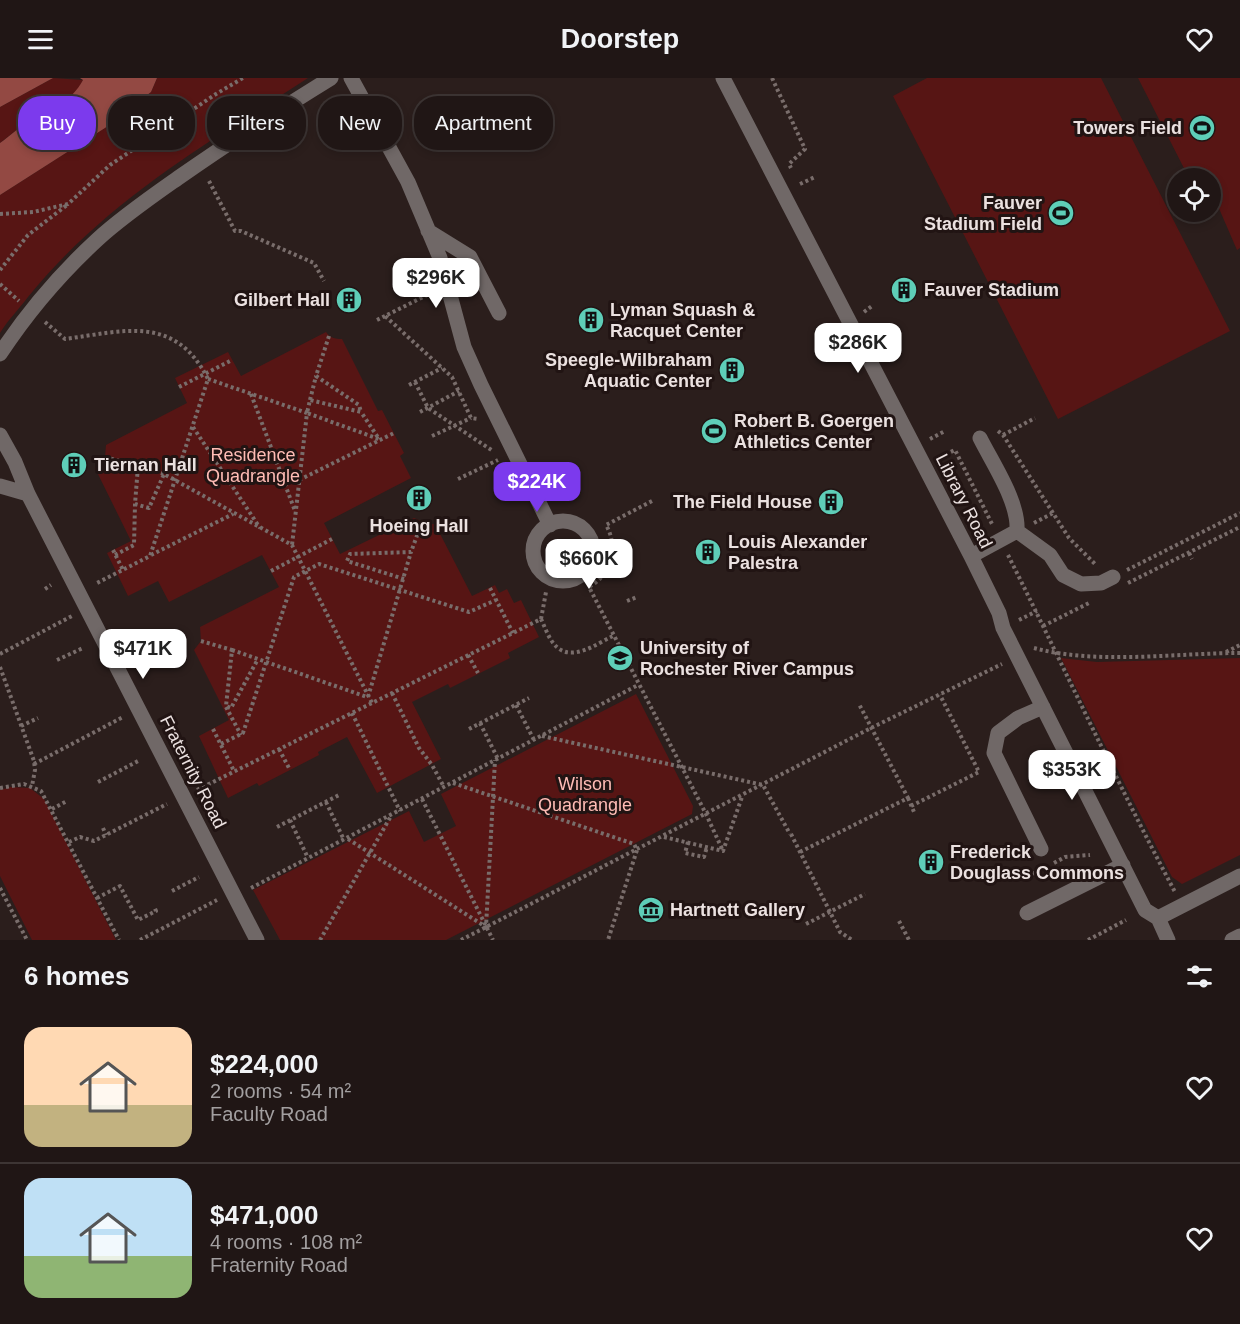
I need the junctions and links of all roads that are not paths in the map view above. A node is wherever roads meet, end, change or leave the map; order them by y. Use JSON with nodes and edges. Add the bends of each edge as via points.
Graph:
{"nodes":[{"id":1,"x":331,"y":78,"type":"edge"},
{"id":2,"x":351,"y":78,"type":"edge"},
{"id":3,"x":723,"y":78,"type":"edge"},
{"id":4,"x":429,"y":231,"type":"junction"},
{"id":5,"x":499,"y":313,"type":"dead end"},
{"id":6,"x":0,"y":354,"type":"edge"},
{"id":7,"x":0,"y":435,"type":"edge"},
{"id":8,"x":982,"y":442,"type":"road end"},
{"id":9,"x":0,"y":486,"type":"edge"},
{"id":10,"x":28,"y":494,"type":"junction"},
{"id":11,"x":550,"y":525,"type":"dead end"},
{"id":12,"x":1017,"y":531,"type":"junction"},
{"id":13,"x":971,"y":556,"type":"junction"},
{"id":14,"x":1120,"y":580,"type":"road end"},
{"id":15,"x":1043,"y":707,"type":"junction"},
{"id":16,"x":1041,"y":849,"type":"dead end"},
{"id":17,"x":1123,"y":865,"type":"junction"},
{"id":18,"x":1240,"y":876,"type":"edge"},
{"id":19,"x":1027,"y":914,"type":"dead end"},
{"id":20,"x":1158,"y":918,"type":"junction"},
{"id":21,"x":1240,"y":936,"type":"edge"},
{"id":22,"x":257,"y":940,"type":"edge"},
{"id":23,"x":1168,"y":940,"type":"edge"},
{"id":24,"x":1232,"y":940,"type":"edge"}],
"edges":[{"from":1,"to":6,"type":"street","via":[[198,164],[98,239],[51,288]]},
{"from":2,"to":4,"type":"street","via":[[408,182]]},
{"from":3,"to":13,"type":"street","name":"Library Road"},
{"from":4,"to":5,"type":"street","via":[[470,257]]},
{"from":4,"to":11,"type":"street","via":[[464,347]]},
{"from":7,"to":10,"type":"street","name":"Fraternity Road"},
{"from":8,"to":12,"type":"street","via":[[1012,503]]},
{"from":9,"to":10,"type":"street"},
{"from":10,"to":22,"type":"street","name":"Fraternity Road"},
{"from":12,"to":13,"type":"street"},
{"from":12,"to":14,"type":"street","via":[[1050,555],[1063,575],[1081,584]]},
{"from":13,"to":15,"type":"street","name":"Library Road","via":[[999,613],[1013,659]]},
{"from":15,"to":16,"type":"street","via":[[998,733],[994,753]]},
{"from":15,"to":17,"type":"street","name":"Library Road"},
{"from":17,"to":19,"type":"street"},
{"from":17,"to":20,"type":"street","name":"Library Road","via":[[1145,910]]},
{"from":18,"to":20,"type":"street"},
{"from":20,"to":23,"type":"street","name":"Library Road"},
{"from":21,"to":24,"type":"street"}]}
